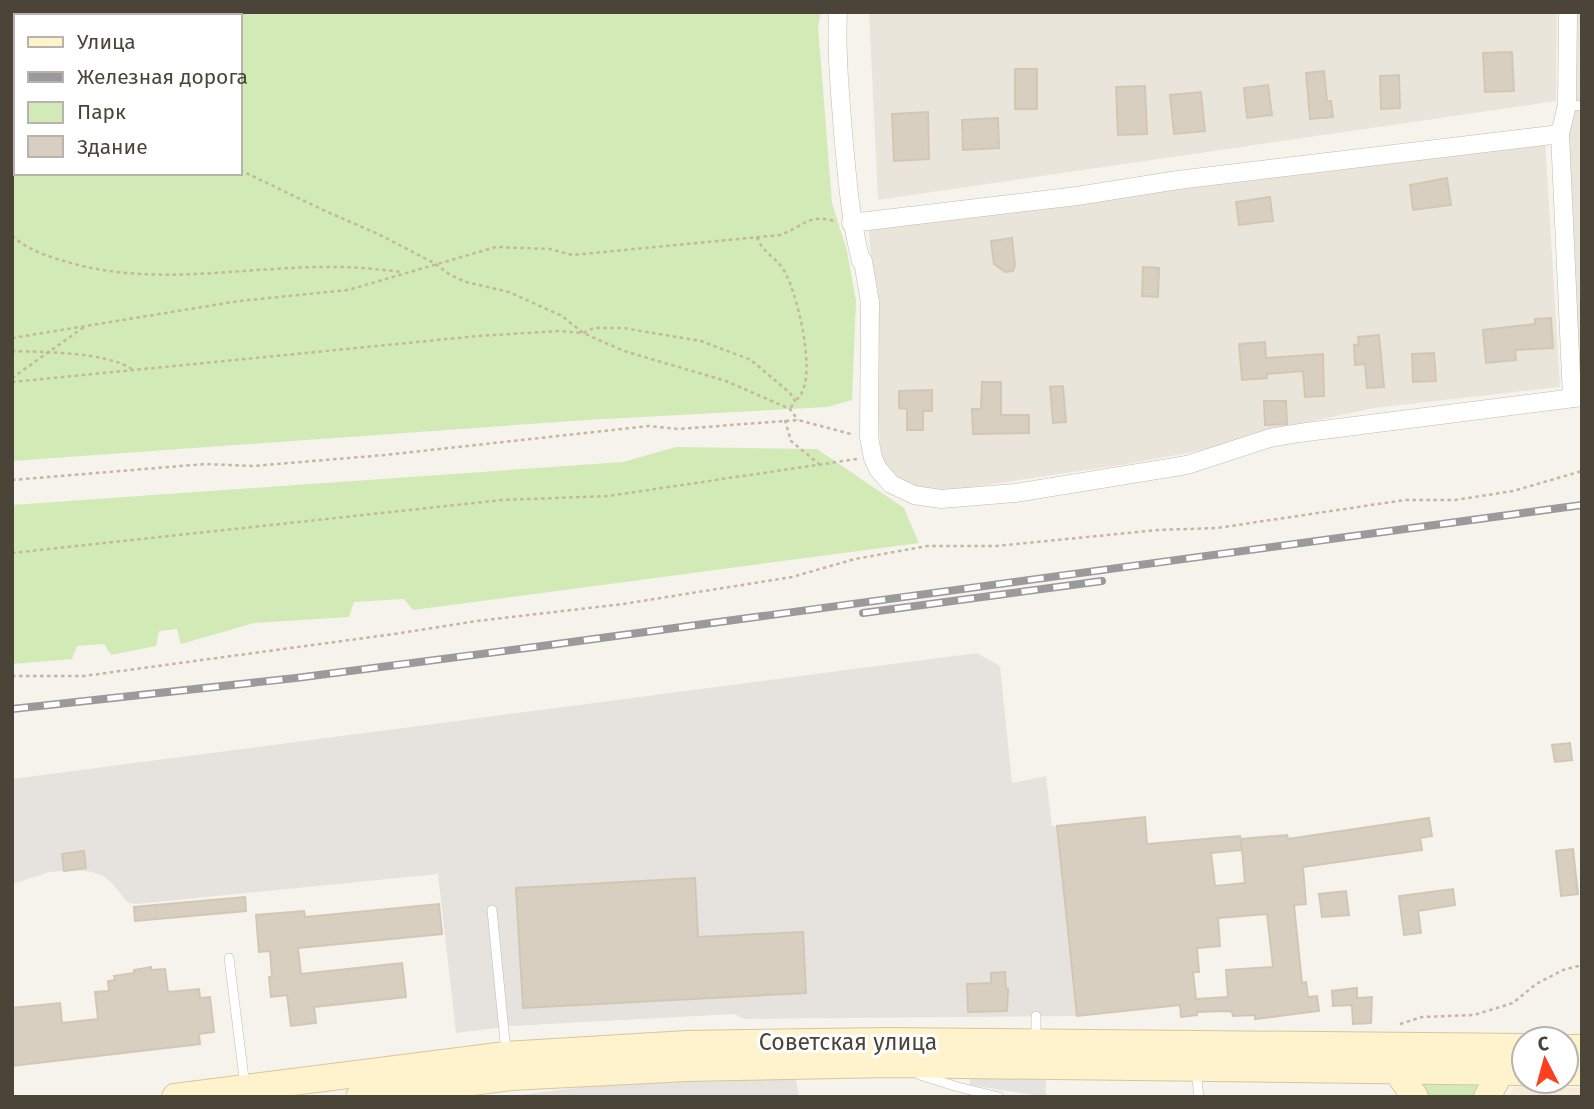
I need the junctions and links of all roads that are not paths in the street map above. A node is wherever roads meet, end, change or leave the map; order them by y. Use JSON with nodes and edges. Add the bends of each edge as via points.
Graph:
{"nodes":[{"id":1,"x":838,"y":12,"type":"edge"},
{"id":2,"x":1568,"y":12,"type":"edge"},
{"id":3,"x":1574,"y":105,"type":"edge"},
{"id":4,"x":1560,"y":134,"type":"junction"},
{"id":5,"x":851,"y":223,"type":"junction"},
{"id":6,"x":1577,"y":398,"type":"edge"},
{"id":7,"x":492,"y":910,"type":"dead end"},
{"id":8,"x":229,"y":958,"type":"dead end"},
{"id":9,"x":1035,"y":1016,"type":"dead end"},
{"id":10,"x":1035,"y":1042,"type":"junction"},
{"id":11,"x":1510,"y":1047,"type":"edge"},
{"id":12,"x":506,"y":1055,"type":"junction"},
{"id":13,"x":958,"y":1065,"type":"junction"},
{"id":14,"x":1196,"y":1068,"type":"junction"},
{"id":15,"x":1396,"y":1070,"type":"junction"},
{"id":16,"x":1510,"y":1072,"type":"edge"},
{"id":17,"x":1510,"y":1074,"type":"edge"},
{"id":18,"x":245,"y":1088,"type":"junction"},
{"id":19,"x":175,"y":1097,"type":"edge"},
{"id":20,"x":359,"y":1097,"type":"edge"},
{"id":21,"x":999,"y":1097,"type":"edge"},
{"id":22,"x":1199,"y":1097,"type":"edge"},
{"id":23,"x":1415,"y":1097,"type":"edge"},
{"id":24,"x":1487,"y":1097,"type":"edge"}],
"edges":[{"from":1,"to":5,"type":"street","via":[[838,75]]},
{"from":2,"to":3,"type":"street"},
{"from":3,"to":4,"type":"street"},
{"from":4,"to":5,"type":"street"},
{"from":4,"to":6,"type":"street"},
{"from":5,"to":6,"type":"street","via":[[870,302],[869,437],[873,458],[891,484],[914,495],[941,499],[1015,493],[1187,465],[1299,433]]},
{"from":7,"to":12,"type":"lane"},
{"from":8,"to":18,"type":"lane"},
{"from":9,"to":10,"type":"lane"},
{"from":10,"to":11,"type":"main road","name":"Советская улица"},
{"from":10,"to":13,"type":"main road","name":"Советская улица"},
{"from":12,"to":13,"type":"main road","name":"Советская улица","via":[[687,1044]]},
{"from":12,"to":18,"type":"main road","name":"Советская улица"},
{"from":13,"to":14,"type":"main road","name":"Советская улица"},
{"from":13,"to":20,"type":"main road","name":"Советская улица","via":[[686,1068],[524,1077]]},
{"from":13,"to":21,"type":"lane"},
{"from":14,"to":15,"type":"main road","name":"Советская улица"},
{"from":14,"to":22,"type":"lane"},
{"from":15,"to":16,"type":"main road","name":"Советская улица"},
{"from":15,"to":23,"type":"main road"},
{"from":17,"to":24,"type":"main road"},
{"from":18,"to":19,"type":"main road","name":"Советская улица"}]}
